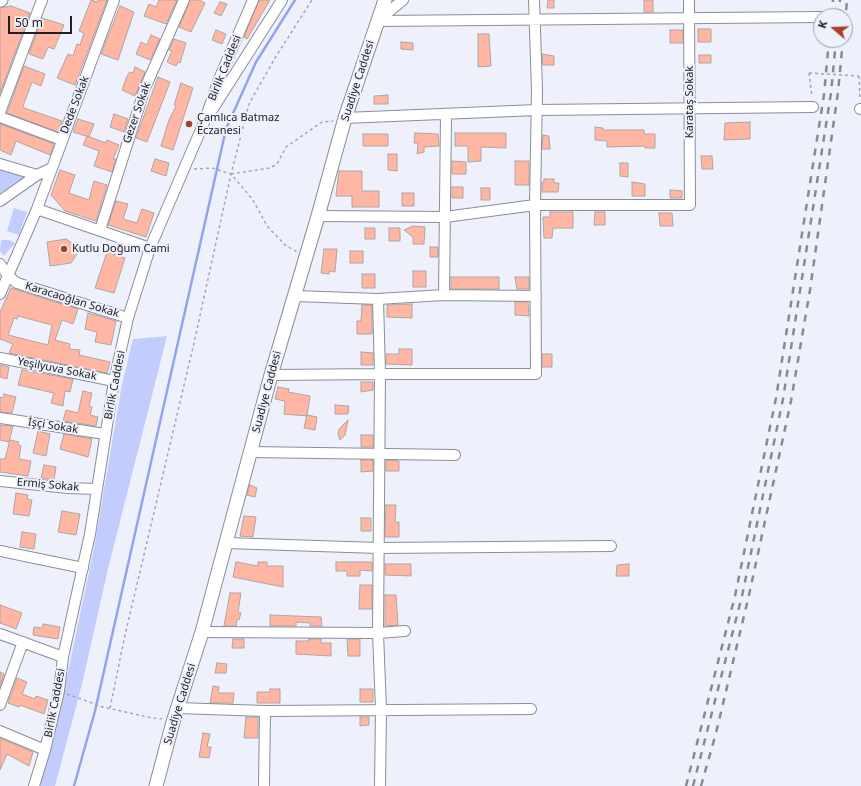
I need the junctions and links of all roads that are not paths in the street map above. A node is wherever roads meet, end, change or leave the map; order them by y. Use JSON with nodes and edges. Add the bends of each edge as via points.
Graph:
{"nodes":[{"id":1,"x":42,"y":0,"type":"edge"},
{"id":2,"x":114,"y":0,"type":"edge"},
{"id":3,"x":184,"y":0,"type":"edge"},
{"id":4,"x":253,"y":0,"type":"edge"},
{"id":5,"x":282,"y":0,"type":"edge"},
{"id":6,"x":385,"y":0,"type":"edge"},
{"id":7,"x":403,"y":0,"type":"edge"},
{"id":8,"x":534,"y":0,"type":"edge"},
{"id":9,"x":689,"y":0,"type":"edge"},
{"id":10,"x":813,"y":17,"type":"edge"},
{"id":11,"x":690,"y":19,"type":"junction"},
{"id":12,"x":535,"y":21,"type":"junction"},
{"id":13,"x":377,"y":22,"type":"junction"},
{"id":14,"x":813,"y":107,"type":"road end"},
{"id":15,"x":691,"y":108,"type":"junction"},
{"id":16,"x":536,"y":110,"type":"junction"},
{"id":17,"x":0,"y":112,"type":"edge"},
{"id":18,"x":446,"y":115,"type":"junction"},
{"id":19,"x":0,"y":117,"type":"edge"},
{"id":20,"x":345,"y":118,"type":"junction"},
{"id":21,"x":205,"y":120,"type":"junction"},
{"id":22,"x":62,"y":140,"type":"junction"},
{"id":23,"x":0,"y":164,"type":"edge"},
{"id":24,"x":52,"y":168,"type":"junction"},
{"id":25,"x":37,"y":175,"type":"junction"},
{"id":26,"x":0,"y":201,"type":"edge"},
{"id":27,"x":534,"y":205,"type":"junction"},
{"id":28,"x":37,"y":209,"type":"junction"},
{"id":29,"x":318,"y":216,"type":"junction"},
{"id":30,"x":445,"y":217,"type":"junction"},
{"id":31,"x":100,"y":230,"type":"junction"},
{"id":32,"x":150,"y":248,"type":"junction"},
{"id":33,"x":0,"y":264,"type":"edge"},
{"id":34,"x":8,"y":276,"type":"junction"},
{"id":35,"x":0,"y":294,"type":"edge"},
{"id":36,"x":295,"y":296,"type":"junction"},
{"id":37,"x":444,"y":296,"type":"junction"},
{"id":38,"x":536,"y":296,"type":"junction"},
{"id":39,"x":378,"y":299,"type":"junction"},
{"id":40,"x":128,"y":318,"type":"junction"},
{"id":41,"x":0,"y":358,"type":"edge"},
{"id":42,"x":380,"y":374,"type":"junction"},
{"id":43,"x":271,"y":375,"type":"junction"},
{"id":44,"x":114,"y":381,"type":"junction"},
{"id":45,"x":0,"y":418,"type":"edge"},
{"id":46,"x":105,"y":434,"type":"junction"},
{"id":47,"x":250,"y":452,"type":"junction"},
{"id":48,"x":379,"y":453,"type":"junction"},
{"id":49,"x":455,"y":455,"type":"dead end"},
{"id":50,"x":0,"y":481,"type":"edge"},
{"id":51,"x":97,"y":489,"type":"junction"},
{"id":52,"x":226,"y":543,"type":"junction"},
{"id":53,"x":611,"y":546,"type":"dead end"},
{"id":54,"x":378,"y":548,"type":"junction"},
{"id":55,"x":0,"y":551,"type":"edge"},
{"id":56,"x":83,"y":568,"type":"junction"},
{"id":57,"x":405,"y":631,"type":"dead end"},
{"id":58,"x":202,"y":632,"type":"junction"},
{"id":59,"x":378,"y":633,"type":"junction"},
{"id":60,"x":0,"y":634,"type":"edge"},
{"id":61,"x":23,"y":642,"type":"junction"},
{"id":62,"x":63,"y":657,"type":"junction"},
{"id":63,"x":0,"y":705,"type":"edge"},
{"id":64,"x":178,"y":708,"type":"junction"},
{"id":65,"x":381,"y":709,"type":"junction"},
{"id":66,"x":531,"y":709,"type":"dead end"},
{"id":67,"x":265,"y":711,"type":"junction"},
{"id":68,"x":0,"y":731,"type":"edge"},
{"id":69,"x":45,"y":750,"type":"junction"},
{"id":70,"x":34,"y":786,"type":"edge"},
{"id":71,"x":156,"y":786,"type":"edge"},
{"id":72,"x":264,"y":786,"type":"edge"},
{"id":73,"x":380,"y":786,"type":"edge"}],
"edges":[{"from":1,"to":17,"type":"street"},
{"from":2,"to":22,"type":"street","name":"Dede Sokak"},
{"from":3,"to":31,"type":"street","name":"Gezer Sokak","via":[[145,88]]},
{"from":4,"to":21,"type":"street","name":"Birlik Caddesi","via":[[219,79]]},
{"from":5,"to":21,"type":"street"},
{"from":6,"to":13,"type":"main road","name":"Suadiye Caddesi"},
{"from":7,"to":13,"type":"street"},
{"from":8,"to":12,"type":"street"},
{"from":9,"to":11,"type":"street","name":"Karataş Sokak"},
{"from":10,"to":11,"type":"street"},
{"from":11,"to":12,"type":"street"},
{"from":11,"to":15,"type":"street","name":"Karataş Sokak"},
{"from":12,"to":13,"type":"street"},
{"from":12,"to":16,"type":"street"},
{"from":13,"to":20,"type":"main road","name":"Suadiye Caddesi"},
{"from":14,"to":15,"type":"street"},
{"from":15,"to":16,"type":"street"},
{"from":15,"to":27,"type":"street","name":"Karataş Sokak","via":[[690,205]]},
{"from":16,"to":18,"type":"street"},
{"from":16,"to":27,"type":"street"},
{"from":18,"to":20,"type":"street"},
{"from":18,"to":30,"type":"street"},
{"from":19,"to":22,"type":"street"},
{"from":20,"to":29,"type":"main road","name":"Suadiye Caddesi"},
{"from":21,"to":32,"type":"street","name":"Birlik Caddesi"},
{"from":22,"to":24,"type":"street","name":"Dede Sokak"},
{"from":23,"to":25,"type":"street"},
{"from":24,"to":25,"type":"street"},
{"from":24,"to":28,"type":"street","name":"Dede Sokak"},
{"from":25,"to":26,"type":"street"},
{"from":27,"to":30,"type":"street"},
{"from":27,"to":38,"type":"street"},
{"from":28,"to":31,"type":"street"},
{"from":28,"to":34,"type":"street","name":"Dede Sokak"},
{"from":29,"to":30,"type":"street"},
{"from":29,"to":36,"type":"main road","name":"Suadiye Caddesi"},
{"from":30,"to":37,"type":"street"},
{"from":31,"to":32,"type":"street"},
{"from":32,"to":40,"type":"street","name":"Birlik Caddesi"},
{"from":33,"to":34,"type":"street","name":"Karacaoğlan Sokak"},
{"from":34,"to":35,"type":"street","name":"Dede Sokak"},
{"from":34,"to":40,"type":"street","name":"Karacaoğlan Sokak","via":[[17,283]]},
{"from":36,"to":39,"type":"street"},
{"from":36,"to":43,"type":"main road","name":"Suadiye Caddesi"},
{"from":37,"to":38,"type":"street"},
{"from":37,"to":39,"type":"street"},
{"from":38,"to":42,"type":"street","via":[[536,374]]},
{"from":39,"to":42,"type":"street"},
{"from":40,"to":44,"type":"street","name":"Birlik Caddesi"},
{"from":41,"to":44,"type":"street","name":"Yeşilyuva Sokak"},
{"from":42,"to":43,"type":"street"},
{"from":42,"to":48,"type":"street"},
{"from":43,"to":47,"type":"main road","name":"Suadiye Caddesi"},
{"from":44,"to":46,"type":"street","name":"Birlik Caddesi"},
{"from":45,"to":46,"type":"street","name":"İşçi Sokak"},
{"from":46,"to":51,"type":"street","name":"Birlik Caddesi"},
{"from":47,"to":48,"type":"street"},
{"from":47,"to":52,"type":"main road","name":"Suadiye Caddesi"},
{"from":48,"to":49,"type":"street"},
{"from":48,"to":54,"type":"street"},
{"from":50,"to":51,"type":"street","name":"Ermiş Sokak"},
{"from":51,"to":56,"type":"street","name":"Birlik Caddesi"},
{"from":52,"to":54,"type":"street"},
{"from":52,"to":58,"type":"main road","name":"Suadiye Caddesi"},
{"from":53,"to":54,"type":"street"},
{"from":54,"to":59,"type":"street"},
{"from":55,"to":56,"type":"street"},
{"from":56,"to":62,"type":"street","name":"Birlik Caddesi"},
{"from":57,"to":59,"type":"street"},
{"from":58,"to":59,"type":"street"},
{"from":58,"to":64,"type":"main road","name":"Suadiye Caddesi"},
{"from":59,"to":65,"type":"street"},
{"from":60,"to":61,"type":"street"},
{"from":61,"to":62,"type":"street"},
{"from":61,"to":63,"type":"street"},
{"from":62,"to":69,"type":"street","name":"Birlik Caddesi","via":[[59,691]]},
{"from":64,"to":67,"type":"street"},
{"from":64,"to":71,"type":"main road","name":"Suadiye Caddesi"},
{"from":65,"to":66,"type":"street"},
{"from":65,"to":67,"type":"street"},
{"from":65,"to":73,"type":"street"},
{"from":67,"to":72,"type":"street"},
{"from":68,"to":69,"type":"street"},
{"from":69,"to":70,"type":"street","name":"Birlik Caddesi"}]}
